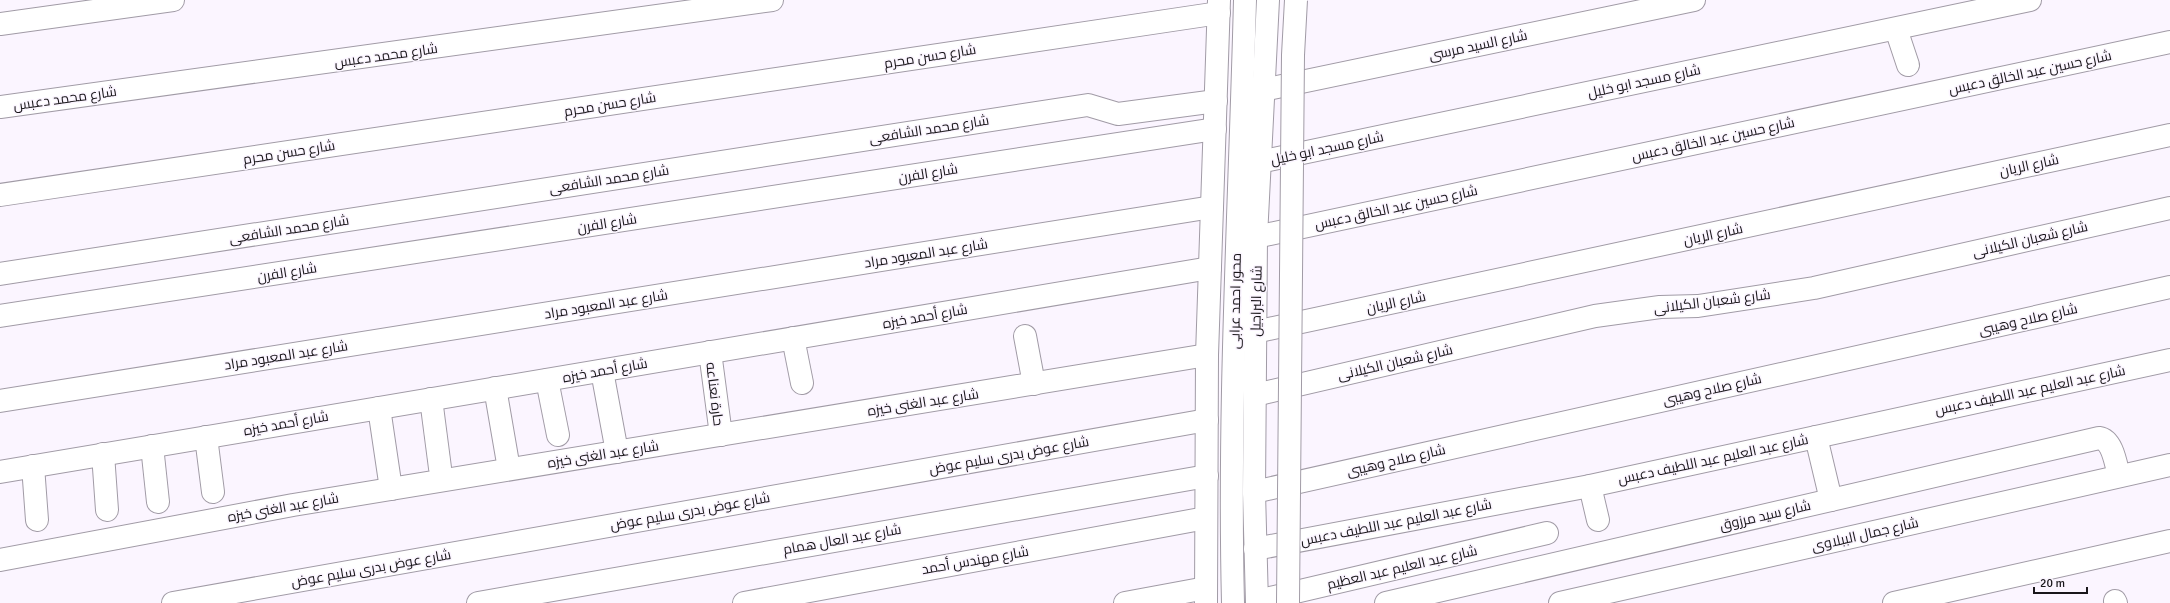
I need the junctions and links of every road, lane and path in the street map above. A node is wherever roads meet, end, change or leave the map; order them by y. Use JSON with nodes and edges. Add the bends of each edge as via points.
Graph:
{"nodes":[{"id":1,"x":173,"y":0,"type":"edge"},
{"id":2,"x":772,"y":0,"type":"edge"},
{"id":3,"x":1245,"y":0,"type":"edge"},
{"id":4,"x":1296,"y":0,"type":"edge"},
{"id":5,"x":1303,"y":0,"type":"edge"},
{"id":6,"x":1694,"y":0,"type":"edge"},
{"id":7,"x":2030,"y":0,"type":"edge"},
{"id":8,"x":1268,"y":4,"type":"edge"},
{"id":9,"x":1219,"y":6,"type":"edge"},
{"id":10,"x":0,"y":24,"type":"edge"},
{"id":11,"x":1896,"y":29,"type":"junction"},
{"id":12,"x":2170,"y":42,"type":"edge"},
{"id":13,"x":1908,"y":65,"type":"dead end"},
{"id":14,"x":1263,"y":90,"type":"junction"},
{"id":15,"x":1216,"y":101,"type":"junction"},
{"id":16,"x":0,"y":107,"type":"edge"},
{"id":17,"x":1215,"y":129,"type":"junction"},
{"id":18,"x":2170,"y":135,"type":"edge"},
{"id":19,"x":1259,"y":162,"type":"junction"},
{"id":20,"x":0,"y":195,"type":"edge"},
{"id":21,"x":1212,"y":207,"type":"junction"},
{"id":22,"x":2170,"y":208,"type":"edge"},
{"id":23,"x":1256,"y":237,"type":"junction"},
{"id":24,"x":1210,"y":268,"type":"junction"},
{"id":25,"x":0,"y":274,"type":"edge"},
{"id":26,"x":2170,"y":287,"type":"edge"},
{"id":27,"x":0,"y":316,"type":"edge"},
{"id":28,"x":1255,"y":332,"type":"junction"},
{"id":29,"x":1025,"y":336,"type":"dead end"},
{"id":30,"x":793,"y":338,"type":"junction"},
{"id":31,"x":710,"y":352,"type":"junction"},
{"id":32,"x":1207,"y":355,"type":"junction"},
{"id":33,"x":2170,"y":360,"type":"edge"},
{"id":34,"x":602,"y":371,"type":"junction"},
{"id":35,"x":547,"y":380,"type":"junction"},
{"id":36,"x":802,"y":383,"type":"dead end"},
{"id":37,"x":1034,"y":384,"type":"junction"},
{"id":38,"x":495,"y":388,"type":"junction"},
{"id":39,"x":1255,"y":395,"type":"junction"},
{"id":40,"x":431,"y":399,"type":"junction"},
{"id":41,"x":0,"y":401,"type":"edge"},
{"id":42,"x":380,"y":408,"type":"junction"},
{"id":43,"x":1207,"y":420,"type":"junction"},
{"id":44,"x":558,"y":435,"type":"dead end"},
{"id":45,"x":721,"y":435,"type":"junction"},
{"id":46,"x":206,"y":437,"type":"junction"},
{"id":47,"x":1816,"y":437,"type":"junction"},
{"id":48,"x":152,"y":446,"type":"junction"},
{"id":49,"x":617,"y":452,"type":"junction"},
{"id":50,"x":103,"y":454,"type":"junction"},
{"id":51,"x":33,"y":466,"type":"junction"},
{"id":52,"x":2170,"y":466,"type":"edge"},
{"id":53,"x":440,"y":468,"type":"dead end"},
{"id":54,"x":509,"y":469,"type":"junction"},
{"id":55,"x":0,"y":472,"type":"edge"},
{"id":56,"x":1206,"y":476,"type":"junction"},
{"id":57,"x":2119,"y":476,"type":"junction"},
{"id":58,"x":1590,"y":486,"type":"junction"},
{"id":59,"x":391,"y":489,"type":"junction"},
{"id":60,"x":214,"y":492,"type":"dead end"},
{"id":61,"x":1254,"y":492,"type":"junction"},
{"id":62,"x":1831,"y":500,"type":"junction"},
{"id":63,"x":158,"y":502,"type":"dead end"},
{"id":64,"x":107,"y":510,"type":"dead end"},
{"id":65,"x":1206,"y":518,"type":"junction"},
{"id":66,"x":37,"y":520,"type":"dead end"},
{"id":67,"x":1598,"y":520,"type":"dead end"},
{"id":68,"x":1547,"y":533,"type":"dead end"},
{"id":69,"x":2170,"y":540,"type":"edge"},
{"id":70,"x":1255,"y":549,"type":"junction"},
{"id":71,"x":0,"y":560,"type":"edge"},
{"id":72,"x":1206,"y":596,"type":"edge"},
{"id":73,"x":1257,"y":602,"type":"edge"},
{"id":74,"x":173,"y":603,"type":"edge"},
{"id":75,"x":478,"y":603,"type":"edge"},
{"id":76,"x":744,"y":603,"type":"edge"},
{"id":77,"x":1125,"y":603,"type":"edge"},
{"id":78,"x":1233,"y":603,"type":"edge"},
{"id":79,"x":1288,"y":603,"type":"edge"},
{"id":80,"x":1386,"y":603,"type":"edge"},
{"id":81,"x":1560,"y":603,"type":"edge"},
{"id":82,"x":1894,"y":603,"type":"edge"}],
"edges":[{"from":1,"to":10,"type":"main road"},
{"from":2,"to":16,"type":"main road","name":"شارع محمد دعبس"},
{"from":3,"to":78,"type":"main road","name":"محور احمد عرابى","via":[[1234,293],[1231,485]]},
{"from":4,"to":79,"type":"main road","bridge":true,"via":[[1293,55]]},
{"from":5,"to":8,"type":"main road"},
{"from":6,"to":14,"type":"main road","name":"شارع السيد مرسى"},
{"from":7,"to":11,"type":"main road","name":"شارع مسجد ابو خليل"},
{"from":8,"to":14,"type":"main road","name":"شارع البراجيل"},
{"from":9,"to":15,"type":"main road"},
{"from":9,"to":20,"type":"main road","name":"شارع حسن محرم"},
{"from":11,"to":13,"type":"main road"},
{"from":11,"to":19,"type":"main road","name":"شارع مسجد ابو خليل"},
{"from":12,"to":23,"type":"main road","name":"شارع حسين عبد الخالق دعبس"},
{"from":14,"to":19,"type":"main road","name":"شارع البراجيل"},
{"from":15,"to":17,"type":"main road"},
{"from":15,"to":25,"type":"main road","name":"شارع محمد الشافعى","via":[[1118,114],[1088,105]]},
{"from":17,"to":21,"type":"main road"},
{"from":17,"to":27,"type":"main road","name":"شارع الفرن"},
{"from":18,"to":28,"type":"main road","name":"شارع الريان"},
{"from":19,"to":23,"type":"main road","name":"شارع البراجيل"},
{"from":21,"to":24,"type":"main road"},
{"from":21,"to":41,"type":"main road","name":"شارع عبد المعبود مراد"},
{"from":22,"to":39,"type":"main road","name":"شارع شعبان الكيلانى","via":[[1814,288],[1698,306],[1660,307],[1595,316]]},
{"from":23,"to":28,"type":"main road","name":"شارع البراجيل"},
{"from":24,"to":30,"type":"main road","name":"شارع أحمد خيزه"},
{"from":24,"to":32,"type":"main road"},
{"from":26,"to":61,"type":"main road","name":"شارع صلاح وهيبى"},
{"from":28,"to":39,"type":"main road","name":"شارع البراجيل"},
{"from":29,"to":37,"type":"main road"},
{"from":30,"to":31,"type":"main road","name":"شارع أحمد خيزه"},
{"from":30,"to":36,"type":"main road"},
{"from":31,"to":34,"type":"main road","name":"شارع أحمد خيزه"},
{"from":31,"to":45,"type":"main road","name":"حارة نعناعه"},
{"from":32,"to":37,"type":"main road","name":"شارع عبد الغنى خيزه"},
{"from":32,"to":43,"type":"main road"},
{"from":33,"to":47,"type":"main road","name":"شارع عبد العليم عبد اللطيف دعبس"},
{"from":34,"to":35,"type":"main road","name":"شارع أحمد خيزه"},
{"from":34,"to":49,"type":"main road"},
{"from":35,"to":38,"type":"main road","name":"شارع أحمد خيزه"},
{"from":35,"to":44,"type":"main road"},
{"from":37,"to":45,"type":"main road","name":"شارع عبد الغنى خيزه"},
{"from":38,"to":40,"type":"main road","name":"شارع أحمد خيزه"},
{"from":38,"to":54,"type":"main road"},
{"from":39,"to":61,"type":"main road","name":"شارع البراجيل"},
{"from":40,"to":42,"type":"main road","name":"شارع أحمد خيزه"},
{"from":40,"to":53,"type":"main road"},
{"from":42,"to":46,"type":"main road","name":"شارع أحمد خيزه"},
{"from":42,"to":59,"type":"main road"},
{"from":43,"to":56,"type":"main road"},
{"from":43,"to":74,"type":"main road","name":"شارع عوض بدرى سليم عوض"},
{"from":45,"to":49,"type":"main road","name":"شارع عبد الغنى خيزه"},
{"from":46,"to":48,"type":"main road","name":"شارع أحمد خيزه"},
{"from":46,"to":60,"type":"main road"},
{"from":47,"to":58,"type":"main road","name":"شارع عبد العليم عبد اللطيف دعبس"},
{"from":47,"to":62,"type":"main road"},
{"from":48,"to":50,"type":"main road","name":"شارع أحمد خيزه"},
{"from":48,"to":63,"type":"main road"},
{"from":49,"to":54,"type":"main road","name":"شارع عبد الغنى خيزه"},
{"from":50,"to":51,"type":"main road","name":"شارع أحمد خيزه"},
{"from":50,"to":64,"type":"main road"},
{"from":51,"to":55,"type":"main road","name":"شارع أحمد خيزه"},
{"from":51,"to":66,"type":"main road"},
{"from":52,"to":57,"type":"main road","name":"شارع جمال الببلاوى"},
{"from":54,"to":59,"type":"main road","name":"شارع عبد الغنى خيزه"},
{"from":56,"to":65,"type":"main road"},
{"from":56,"to":75,"type":"main road","name":"شارع عبد العال همام"},
{"from":57,"to":62,"type":"main road","name":"شارع سيد مرزوق","via":[[2109,443],[2099,438]]},
{"from":57,"to":81,"type":"main road","name":"شارع جمال الببلاوى"},
{"from":58,"to":67,"type":"main road"},
{"from":58,"to":70,"type":"main road","name":"شارع عبد العليم عبد اللطيف دعبس"},
{"from":59,"to":71,"type":"main road","name":"شارع عبد الغنى خيزه"},
{"from":61,"to":70,"type":"main road","name":"شارع البراجيل"},
{"from":62,"to":80,"type":"main road","name":"شارع سيد مرزوق"},
{"from":65,"to":72,"type":"main road"},
{"from":65,"to":76,"type":"main road","name":"شارع مهندس أحمد"},
{"from":68,"to":73,"type":"main road","name":"شارع عبد العليم عبد العظيم"},
{"from":69,"to":82,"type":"main road"},
{"from":70,"to":73,"type":"main road","name":"شارع البراجيل"},
{"from":72,"to":77,"type":"main road"}]}
